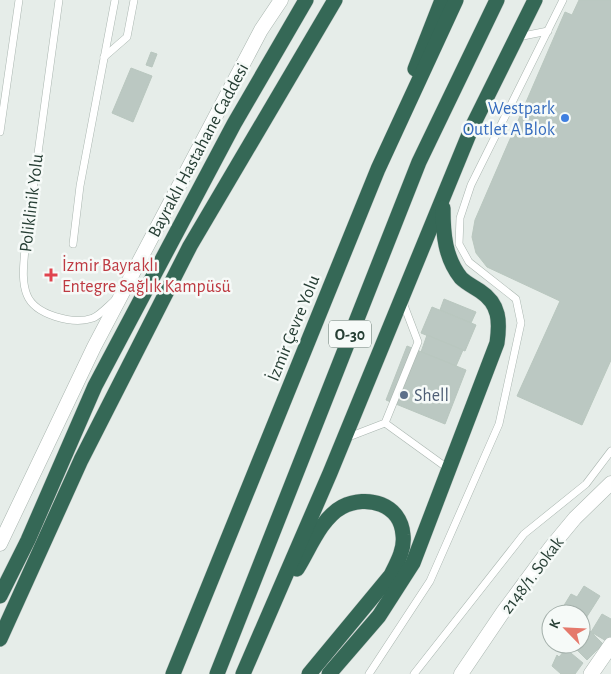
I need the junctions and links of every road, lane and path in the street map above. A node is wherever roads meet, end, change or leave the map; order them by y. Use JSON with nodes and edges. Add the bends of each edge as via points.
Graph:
{"nodes":[{"id":1,"x":19,"y":0,"type":"edge"},
{"id":2,"x":59,"y":0,"type":"edge"},
{"id":3,"x":115,"y":0,"type":"edge"},
{"id":4,"x":134,"y":0,"type":"edge"},
{"id":5,"x":281,"y":0,"type":"edge"},
{"id":6,"x":306,"y":0,"type":"edge"},
{"id":7,"x":335,"y":0,"type":"edge"},
{"id":8,"x":442,"y":0,"type":"edge"},
{"id":9,"x":456,"y":0,"type":"edge"},
{"id":10,"x":497,"y":0,"type":"edge"},
{"id":11,"x":535,"y":0,"type":"edge"},
{"id":12,"x":563,"y":0,"type":"edge"},
{"id":13,"x":548,"y":31,"type":"junction"},
{"id":14,"x":515,"y":37,"type":"junction"},
{"id":15,"x":104,"y":57,"type":"junction"},
{"id":16,"x":0,"y":132,"type":"edge"},
{"id":17,"x":378,"y":169,"type":"junction"},
{"id":18,"x":444,"y":200,"type":"junction"},
{"id":19,"x":73,"y":244,"type":"dead end"},
{"id":20,"x":122,"y":294,"type":"junction"},
{"id":21,"x":401,"y":297,"type":"junction"},
{"id":22,"x":385,"y":423,"type":"junction"},
{"id":23,"x":343,"y":439,"type":"junction"},
{"id":24,"x":611,"y":451,"type":"edge"},
{"id":25,"x":450,"y":470,"type":"junction"},
{"id":26,"x":611,"y":483,"type":"edge"},
{"id":27,"x":0,"y":544,"type":"edge"},
{"id":28,"x":0,"y":596,"type":"edge"},
{"id":29,"x":271,"y":613,"type":"junction"},
{"id":30,"x":0,"y":639,"type":"edge"},
{"id":31,"x":611,"y":645,"type":"edge"},
{"id":32,"x":173,"y":674,"type":"edge"},
{"id":33,"x":217,"y":674,"type":"edge"},
{"id":34,"x":243,"y":674,"type":"edge"},
{"id":35,"x":309,"y":674,"type":"edge"},
{"id":36,"x":329,"y":674,"type":"edge"},
{"id":37,"x":369,"y":674,"type":"edge"},
{"id":38,"x":414,"y":674,"type":"edge"},
{"id":39,"x":461,"y":674,"type":"edge"},
{"id":40,"x":591,"y":674,"type":"edge"}],
"edges":[{"from":1,"to":16,"type":"lane"},
{"from":2,"to":20,"type":"lane","name":"Poliklinik Yolu","via":[[25,248],[24,284],[34,306],[47,314],[76,320],[93,318]]},
{"from":3,"to":15,"type":"lane"},
{"from":4,"to":15,"type":"lane","via":[[127,37]]},
{"from":5,"to":20,"type":"street","name":"Bayraklı Hastahane Caddesi","via":[[261,30]]},
{"from":6,"to":28,"type":"highway","via":[[234,124],[95,386]]},
{"from":7,"to":30,"type":"highway","via":[[190,246],[81,460]]},
{"from":8,"to":17,"type":"highway"},
{"from":9,"to":17,"type":"highway","name":"İzmir Çevre Yolu","number":"O-30"},
{"from":10,"to":33,"type":"highway","number":"O-30","via":[[419,162]]},
{"from":11,"to":14,"type":"highway"},
{"from":12,"to":13,"type":"lane"},
{"from":13,"to":14,"type":"lane"},
{"from":13,"to":37,"type":"lane","via":[[471,185],[458,228],[460,244],[468,262],[516,299],[521,323],[499,424],[430,581]]},
{"from":14,"to":18,"type":"highway","via":[[472,127]]},
{"from":15,"to":19,"type":"lane","via":[[80,186]]},
{"from":17,"to":32,"type":"highway","name":"İzmir Çevre Yolu","number":"O-30"},
{"from":18,"to":21,"type":"highway"},
{"from":18,"to":25,"type":"highway","via":[[446,249],[462,279],[487,296],[496,308],[499,325],[497,342]]},
{"from":20,"to":27,"type":"street","name":"Bayraklı Hastahane Caddesi"},
{"from":21,"to":22,"type":"lane","via":[[418,342]]},
{"from":21,"to":23,"type":"highway"},
{"from":22,"to":23,"type":"lane"},
{"from":22,"to":25,"type":"lane"},
{"from":23,"to":29,"type":"highway"},
{"from":24,"to":38,"type":"lane","via":[[586,484],[524,534]]},
{"from":25,"to":36,"type":"highway","via":[[413,563],[379,616]]},
{"from":26,"to":39,"type":"street","name":"2148/1. Sokak","via":[[551,547]]},
{"from":29,"to":34,"type":"highway"},
{"from":29,"to":35,"type":"highway","via":[[328,519],[341,508],[355,502],[368,502],[381,504],[393,511],[404,536],[400,556],[391,575]]},
{"from":31,"to":40,"type":"street"}]}
